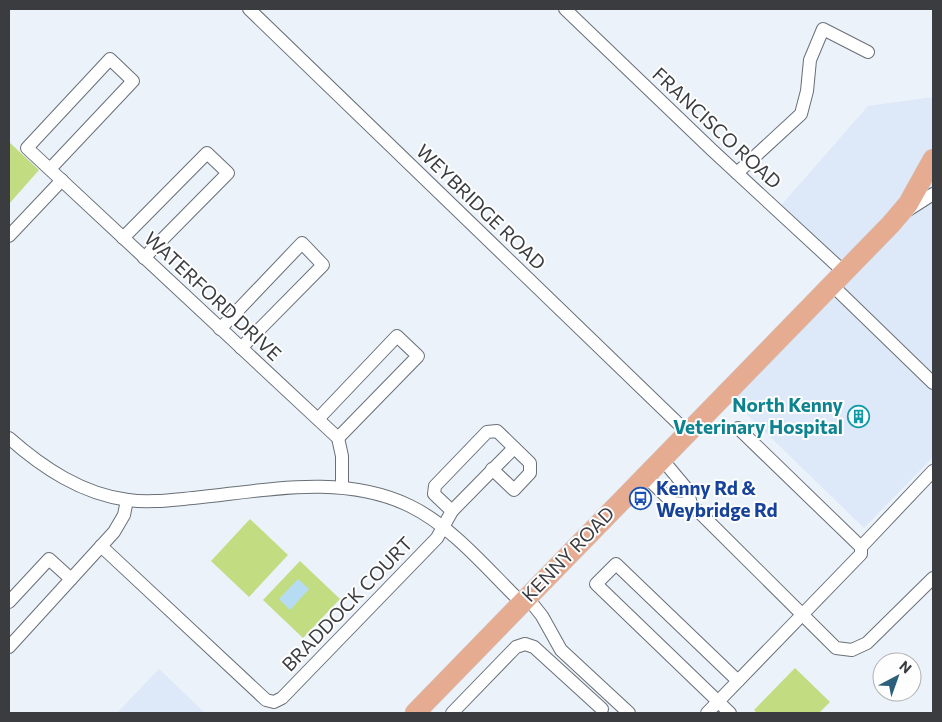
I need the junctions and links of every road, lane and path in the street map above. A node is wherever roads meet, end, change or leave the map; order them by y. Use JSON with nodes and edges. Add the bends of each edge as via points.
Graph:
{"nodes":[{"id":1,"x":249,"y":9,"type":"edge"},
{"id":2,"x":565,"y":9,"type":"edge"},
{"id":3,"x":868,"y":52,"type":"dead end"},
{"id":4,"x":932,"y":165,"type":"edge"},
{"id":5,"x":50,"y":169,"type":"junction"},
{"id":6,"x":737,"y":173,"type":"junction"},
{"id":7,"x":62,"y":180,"type":"junction"},
{"id":8,"x":933,"y":194,"type":"edge"},
{"id":9,"x":891,"y":224,"type":"junction"},
{"id":10,"x":9,"y":236,"type":"edge"},
{"id":11,"x":123,"y":238,"type":"junction"},
{"id":12,"x":144,"y":258,"type":"junction"},
{"id":13,"x":838,"y":278,"type":"junction"},
{"id":14,"x":220,"y":328,"type":"junction"},
{"id":15,"x":241,"y":348,"type":"junction"},
{"id":16,"x":933,"y":383,"type":"edge"},
{"id":17,"x":318,"y":419,"type":"junction"},
{"id":18,"x":738,"y":428,"type":"dead end"},
{"id":19,"x":687,"y":432,"type":"junction"},
{"id":20,"x":338,"y":438,"type":"junction"},
{"id":21,"x":9,"y":439,"type":"edge"},
{"id":22,"x":514,"y":448,"type":"junction"},
{"id":23,"x":661,"y":458,"type":"junction"},
{"id":24,"x":492,"y":469,"type":"junction"},
{"id":25,"x":933,"y":471,"type":"edge"},
{"id":26,"x":644,"y":476,"type":"junction"},
{"id":27,"x":342,"y":487,"type":"junction"},
{"id":28,"x":127,"y":500,"type":"junction"},
{"id":29,"x":691,"y":504,"type":"junction"},
{"id":30,"x":452,"y":511,"type":"junction"},
{"id":31,"x":442,"y":527,"type":"junction"},
{"id":32,"x":101,"y":546,"type":"junction"},
{"id":33,"x":861,"y":547,"type":"junction"},
{"id":34,"x":933,"y":578,"type":"edge"},
{"id":35,"x":71,"y":579,"type":"junction"},
{"id":36,"x":524,"y":600,"type":"junction"},
{"id":37,"x":9,"y":602,"type":"edge"},
{"id":38,"x":802,"y":615,"type":"junction"},
{"id":39,"x":9,"y":647,"type":"edge"},
{"id":40,"x":738,"y":681,"type":"junction"},
{"id":41,"x":718,"y":702,"type":"junction"},
{"id":42,"x":602,"y":709,"type":"dead end"},
{"id":43,"x":415,"y":713,"type":"edge"},
{"id":44,"x":452,"y":713,"type":"edge"},
{"id":45,"x":629,"y":713,"type":"edge"},
{"id":46,"x":707,"y":713,"type":"edge"},
{"id":47,"x":730,"y":713,"type":"edge"}],
"edges":[{"from":1,"to":19,"type":"street","name":"WEYBRIDGE ROAD"},
{"from":2,"to":6,"type":"street","name":"FRANCISCO ROAD"},
{"from":3,"to":6,"type":"street","via":[[823,29],[810,60],[801,114]]},
{"from":4,"to":9,"type":"main road","name":"KENNY ROAD","via":[[908,204]]},
{"from":5,"to":5,"type":"street","name":"WATERFORD DRIVE","via":[[133,81],[110,59],[27,148]]},
{"from":5,"to":7,"type":"street","name":"WATERFORD DRIVE"},
{"from":6,"to":13,"type":"street","name":"FRANCISCO ROAD"},
{"from":7,"to":10,"type":"street"},
{"from":7,"to":11,"type":"street","name":"WATERFORD DRIVE"},
{"from":8,"to":9,"type":"street","name":"KENNY ROAD"},
{"from":9,"to":13,"type":"main road","name":"KENNY ROAD"},
{"from":11,"to":12,"type":"street","name":"WATERFORD DRIVE"},
{"from":11,"to":12,"type":"street","via":[[207,153],[228,174]]},
{"from":12,"to":14,"type":"street","name":"WATERFORD DRIVE"},
{"from":13,"to":16,"type":"street","name":"FRANCISCO ROAD"},
{"from":13,"to":19,"type":"main road","name":"KENNY ROAD"},
{"from":14,"to":15,"type":"street","name":"WATERFORD DRIVE"},
{"from":14,"to":15,"type":"street","via":[[302,243],[323,265]]},
{"from":15,"to":17,"type":"street","name":"WATERFORD DRIVE"},
{"from":17,"to":20,"type":"street","name":"WATERFORD DRIVE"},
{"from":17,"to":20,"type":"street","via":[[397,336],[418,356]]},
{"from":18,"to":33,"type":"street"},
{"from":19,"to":23,"type":"main road","name":"KENNY ROAD"},
{"from":20,"to":27,"type":"street","via":[[342,456]]},
{"from":21,"to":28,"type":"street","via":[[53,473],[93,491]]},
{"from":22,"to":24,"type":"street","name":"BRADDOCK COURT"},
{"from":22,"to":24,"type":"street","via":[[530,463],[530,473],[514,490]]},
{"from":22,"to":30,"type":"street","via":[[497,432],[487,432],[435,486],[434,494]]},
{"from":23,"to":26,"type":"main road","name":"KENNY ROAD"},
{"from":23,"to":29,"type":"street","via":[[687,488]]},
{"from":24,"to":30,"type":"street","name":"BRADDOCK COURT"},
{"from":25,"to":33,"type":"street"},
{"from":26,"to":29,"type":"street","via":[[673,503]]},
{"from":26,"to":36,"type":"main road","name":"KENNY ROAD"},
{"from":27,"to":28,"type":"street","via":[[308,487],[160,501]]},
{"from":27,"to":31,"type":"street","via":[[409,506]]},
{"from":28,"to":32,"type":"street","via":[[120,524]]},
{"from":29,"to":38,"type":"street"},
{"from":30,"to":31,"type":"street","name":"BRADDOCK COURT"},
{"from":31,"to":32,"type":"street","name":"BRADDOCK COURT","via":[[437,538],[282,698],[274,702],[266,700]]},
{"from":31,"to":36,"type":"street"},
{"from":32,"to":35,"type":"street"},
{"from":33,"to":38,"type":"street","via":[[861,554]]},
{"from":34,"to":38,"type":"street","via":[[883,630],[852,650],[836,648]]},
{"from":35,"to":37,"type":"street","via":[[49,558]]},
{"from":35,"to":39,"type":"street"},
{"from":36,"to":43,"type":"main road","name":"KENNY ROAD"},
{"from":36,"to":45,"type":"street","via":[[542,616],[562,650]]},
{"from":38,"to":40,"type":"street"},
{"from":40,"to":41,"type":"street"},
{"from":40,"to":41,"type":"street","via":[[616,564],[596,584]]},
{"from":41,"to":46,"type":"street"},
{"from":41,"to":47,"type":"street"},
{"from":42,"to":44,"type":"street","via":[[534,646],[525,644],[516,646]]}]}
